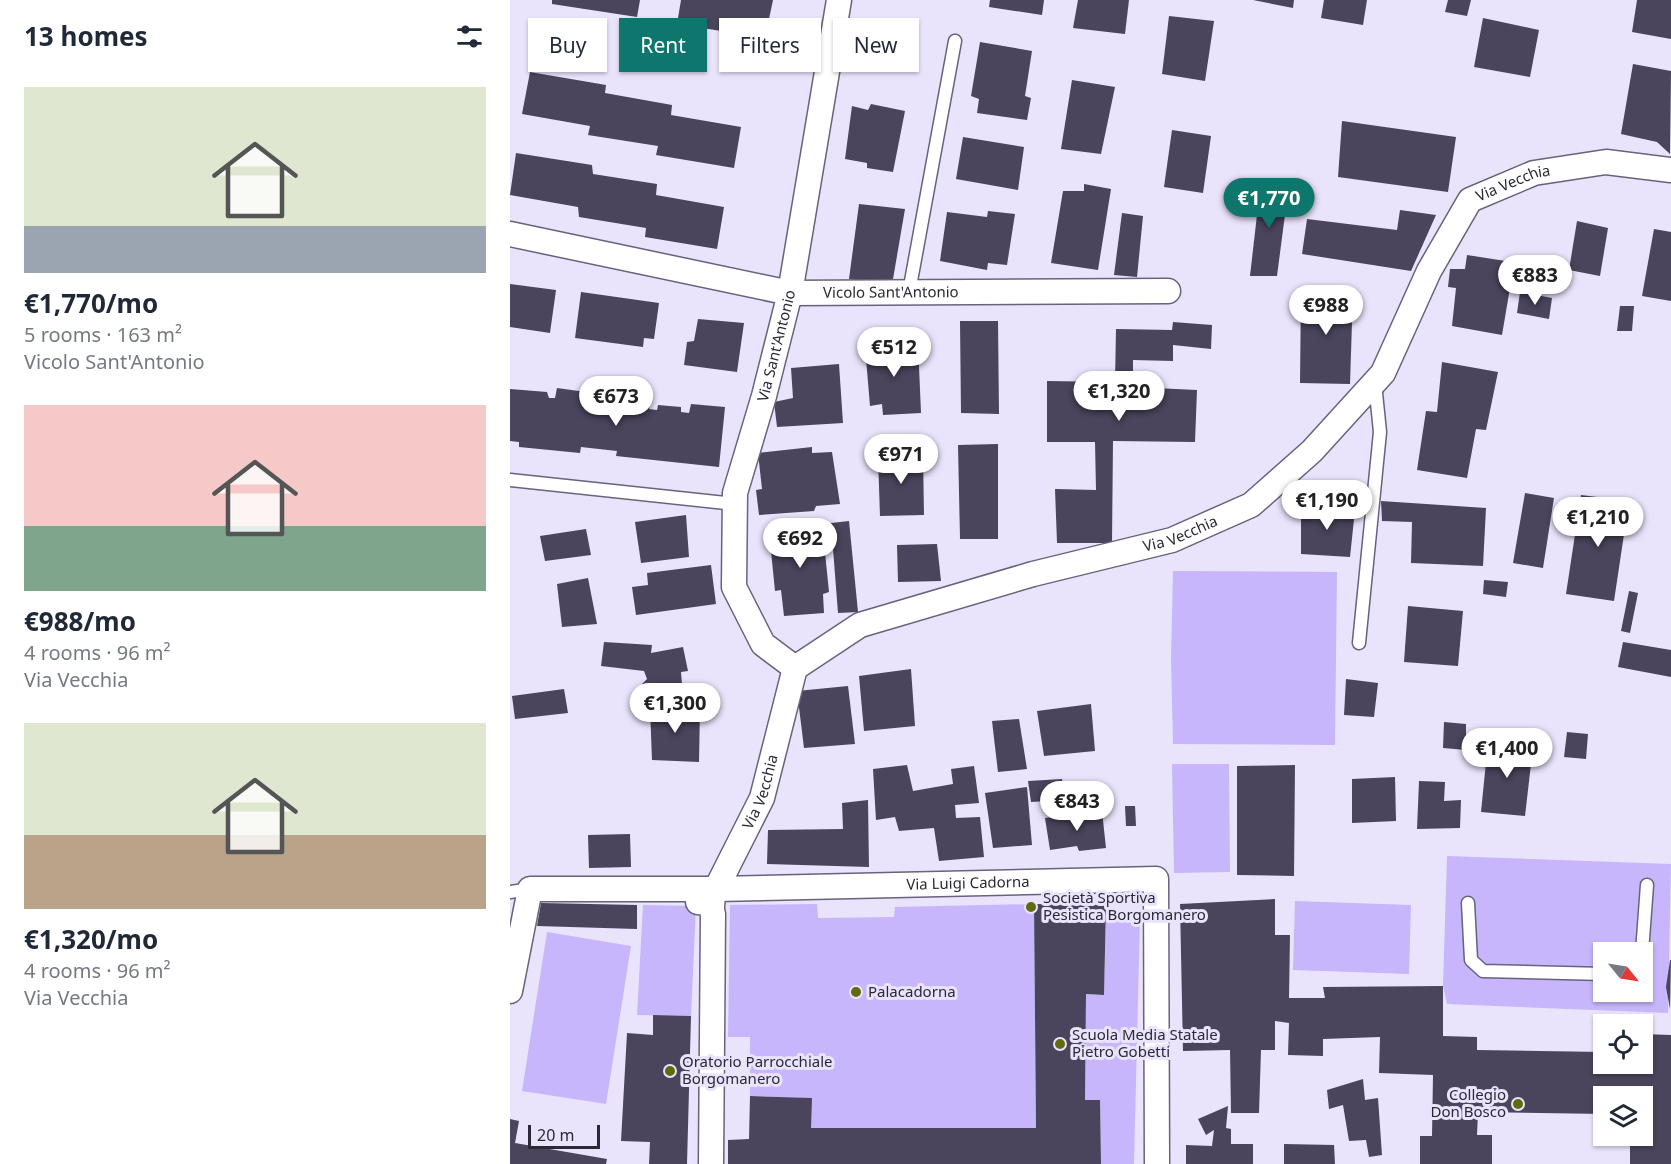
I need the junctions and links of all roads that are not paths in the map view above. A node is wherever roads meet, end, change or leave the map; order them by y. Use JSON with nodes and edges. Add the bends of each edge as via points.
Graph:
{"nodes":[{"id":1,"x":840,"y":0,"type":"edge"},
{"id":2,"x":955,"y":41,"type":"dead end"},
{"id":3,"x":1671,"y":170,"type":"edge"},
{"id":4,"x":510,"y":234,"type":"edge"},
{"id":5,"x":1168,"y":291,"type":"dead end"},
{"id":6,"x":909,"y":292,"type":"junction"},
{"id":7,"x":790,"y":293,"type":"junction"},
{"id":8,"x":1375,"y":381,"type":"junction"},
{"id":9,"x":510,"y":480,"type":"edge"},
{"id":10,"x":735,"y":504,"type":"junction"},
{"id":11,"x":1359,"y":643,"type":"dead end"},
{"id":12,"x":795,"y":668,"type":"junction"},
{"id":13,"x":1647,"y":885,"type":"dead end"},
{"id":14,"x":520,"y":890,"type":"edge"},
{"id":15,"x":714,"y":898,"type":"junction"},
{"id":16,"x":1468,"y":903,"type":"dead end"},
{"id":17,"x":1643,"y":942,"type":"edge"},
{"id":18,"x":1593,"y":974,"type":"edge"},
{"id":19,"x":510,"y":991,"type":"edge"},
{"id":20,"x":711,"y":1164,"type":"edge"},
{"id":21,"x":1157,"y":1164,"type":"edge"}],
"edges":[{"from":1,"to":7,"type":"street","name":"Via Sant'Antonio"},
{"from":2,"to":6,"type":"lane"},
{"from":3,"to":8,"type":"street","name":"Via Vecchia","via":[[1606,162],[1534,173],[1470,200],[1429,272],[1383,373]]},
{"from":4,"to":7,"type":"street","name":"Vicolo Sant'Antonio"},
{"from":5,"to":6,"type":"street","name":"Vicolo Sant'Antonio"},
{"from":6,"to":7,"type":"street","name":"Vicolo Sant'Antonio"},
{"from":7,"to":10,"type":"street","name":"Via Sant'Antonio"},
{"from":8,"to":11,"type":"lane","via":[[1380,432]]},
{"from":8,"to":12,"type":"street","name":"Via Vecchia","via":[[1312,451],[1251,505],[1172,540],[1033,574],[860,625]]},
{"from":9,"to":10,"type":"lane"},
{"from":10,"to":12,"type":"street","name":"Via Sant'Antonio","via":[[734,587],[764,644]]},
{"from":12,"to":15,"type":"street","name":"Via Vecchia","via":[[762,798]]},
{"from":13,"to":17,"type":"lane"},
{"from":14,"to":15,"type":"street","via":[[645,889],[663,900],[704,902]]},
{"from":14,"to":19,"type":"street"},
{"from":15,"to":20,"type":"street"},
{"from":15,"to":21,"type":"street","name":"Via Luigi Cadorna","via":[[1156,879]]},
{"from":16,"to":18,"type":"lane","via":[[1471,960],[1483,971]]}]}
